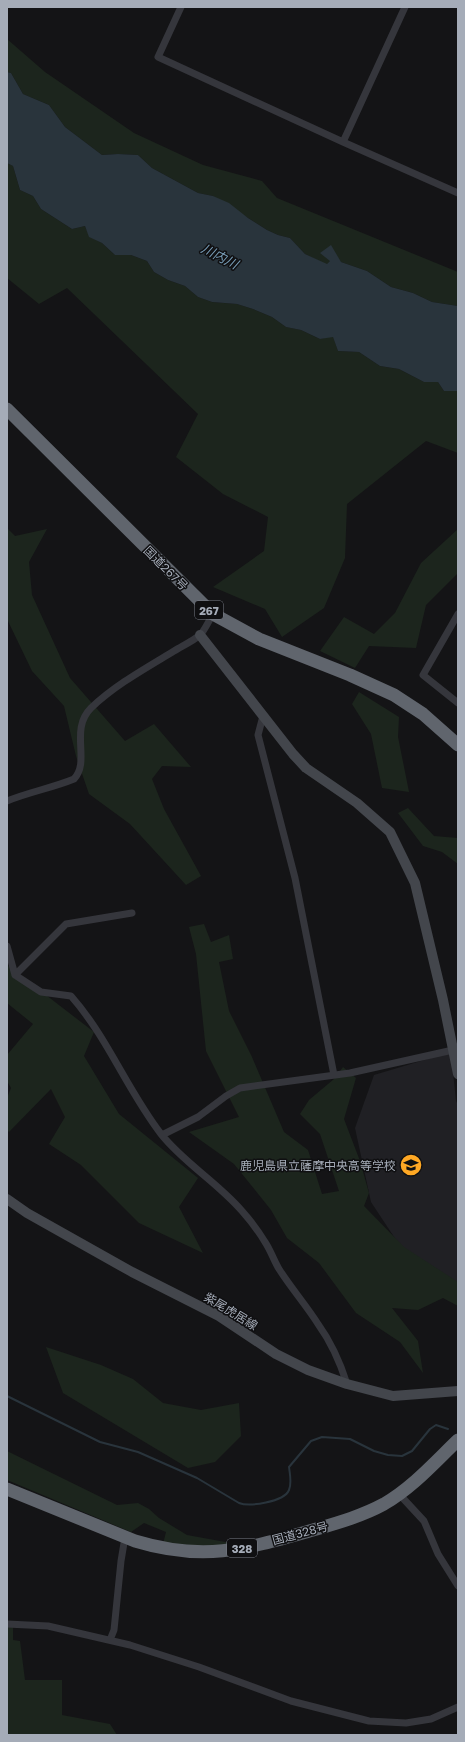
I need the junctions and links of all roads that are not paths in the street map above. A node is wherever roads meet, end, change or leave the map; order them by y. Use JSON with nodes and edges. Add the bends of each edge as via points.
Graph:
{"nodes":[{"id":1,"x":181,"y":7,"type":"edge"},
{"id":2,"x":405,"y":7,"type":"edge"},
{"id":3,"x":343,"y":142,"type":"junction"},
{"id":4,"x":458,"y":193,"type":"edge"},
{"id":5,"x":7,"y":409,"type":"edge"},
{"id":6,"x":213,"y":614,"type":"junction"},
{"id":7,"x":458,"y":614,"type":"edge"},
{"id":8,"x":200,"y":634,"type":"junction"},
{"id":9,"x":458,"y":701,"type":"edge"},
{"id":10,"x":263,"y":716,"type":"junction"},
{"id":11,"x":458,"y":745,"type":"edge"},
{"id":12,"x":7,"y":801,"type":"edge"},
{"id":13,"x":132,"y":913,"type":"dead end"},
{"id":14,"x":7,"y":946,"type":"edge"},
{"id":15,"x":15,"y":974,"type":"junction"},
{"id":16,"x":453,"y":1050,"type":"junction"},
{"id":17,"x":458,"y":1074,"type":"edge"},
{"id":18,"x":334,"y":1075,"type":"junction"},
{"id":19,"x":162,"y":1135,"type":"junction"},
{"id":20,"x":7,"y":1199,"type":"edge"},
{"id":21,"x":347,"y":1384,"type":"junction"},
{"id":22,"x":458,"y":1391,"type":"edge"},
{"id":23,"x":458,"y":1440,"type":"edge"},
{"id":24,"x":7,"y":1489,"type":"edge"},
{"id":25,"x":399,"y":1494,"type":"junction"},
{"id":26,"x":125,"y":1537,"type":"junction"},
{"id":27,"x":458,"y":1586,"type":"edge"},
{"id":28,"x":7,"y":1624,"type":"edge"},
{"id":29,"x":110,"y":1640,"type":"junction"},
{"id":30,"x":458,"y":1708,"type":"edge"}],
"edges":[{"from":1,"to":3,"type":"street","via":[[158,57]]},
{"from":2,"to":3,"type":"street"},
{"from":3,"to":4,"type":"street"},
{"from":5,"to":6,"type":"highway","name":"国道267号","number":"267"},
{"from":6,"to":8,"type":"street"},
{"from":6,"to":11,"type":"highway","name":"国道267号","number":"267","via":[[259,639],[394,695],[423,714]]},
{"from":7,"to":9,"type":"street","via":[[422,675]]},
{"from":8,"to":10,"type":"street"},
{"from":8,"to":12,"type":"street","via":[[126,681],[91,709],[81,724],[81,753],[77,776],[74,779]]},
{"from":10,"to":16,"type":"street","via":[[306,768],[366,811],[390,832],[415,883]]},
{"from":10,"to":18,"type":"street","via":[[258,735],[295,878]]},
{"from":13,"to":15,"type":"street","via":[[66,924]]},
{"from":14,"to":15,"type":"street"},
{"from":15,"to":19,"type":"street","via":[[41,992],[72,996],[88,1015],[135,1096]]},
{"from":16,"to":17,"type":"street"},
{"from":16,"to":18,"type":"street"},
{"from":18,"to":19,"type":"street","via":[[240,1088],[198,1117]]},
{"from":19,"to":21,"type":"street","via":[[174,1150],[221,1189],[266,1242],[278,1268],[333,1348]]},
{"from":20,"to":21,"type":"street","name":"紫尾虎居線","via":[[27,1213],[132,1272],[219,1316],[276,1354],[308,1370]]},
{"from":21,"to":22,"type":"street","name":"紫尾虎居線","via":[[393,1396]]},
{"from":23,"to":25,"type":"highway","name":"国道328号","number":"328","via":[[424,1474]]},
{"from":24,"to":26,"type":"highway","name":"国道328号","number":"328"},
{"from":25,"to":26,"type":"highway","name":"国道328号","number":"328","via":[[370,1511],[342,1522],[235,1550],[202,1553],[169,1550]]},
{"from":25,"to":27,"type":"street","via":[[424,1521],[438,1554]]},
{"from":26,"to":29,"type":"street","via":[[114,1630]]},
{"from":28,"to":29,"type":"street","via":[[40,1625]]},
{"from":29,"to":30,"type":"street","via":[[199,1667],[297,1702],[369,1721],[406,1723],[431,1719]]}]}
